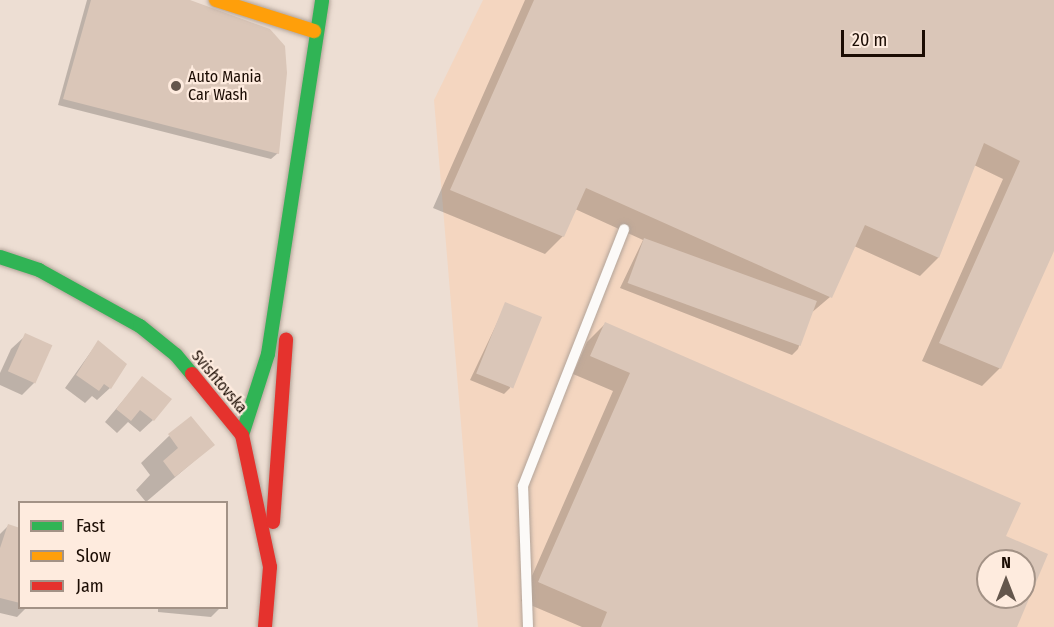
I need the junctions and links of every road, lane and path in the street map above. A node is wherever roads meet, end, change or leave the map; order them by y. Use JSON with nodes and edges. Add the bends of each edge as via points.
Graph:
{"nodes":[{"id":1,"x":216,"y":0,"type":"edge"},
{"id":2,"x":322,"y":0,"type":"edge"},
{"id":3,"x":314,"y":31,"type":"junction"},
{"id":4,"x":298,"y":168,"type":"junction"},
{"id":5,"x":624,"y":229,"type":"dead end"},
{"id":6,"x":0,"y":257,"type":"edge"},
{"id":7,"x":242,"y":435,"type":"junction"},
{"id":8,"x":270,"y":567,"type":"junction"},
{"id":9,"x":265,"y":627,"type":"edge"},
{"id":10,"x":528,"y":627,"type":"edge"}],
"edges":[{"from":1,"to":3,"type":"street"},
{"from":2,"to":3,"type":"street"},
{"from":3,"to":4,"type":"street"},
{"from":4,"to":7,"type":"street","via":[[268,354]]},
{"from":4,"to":8,"type":"street"},
{"from":5,"to":10,"type":"lane","via":[[523,486]]},
{"from":6,"to":7,"type":"street","name":"Svishtovska","via":[[39,270],[140,326],[176,355]]},
{"from":7,"to":8,"type":"street","name":"Svishtovska"},
{"from":8,"to":9,"type":"street","name":"Svishtovska"}]}
